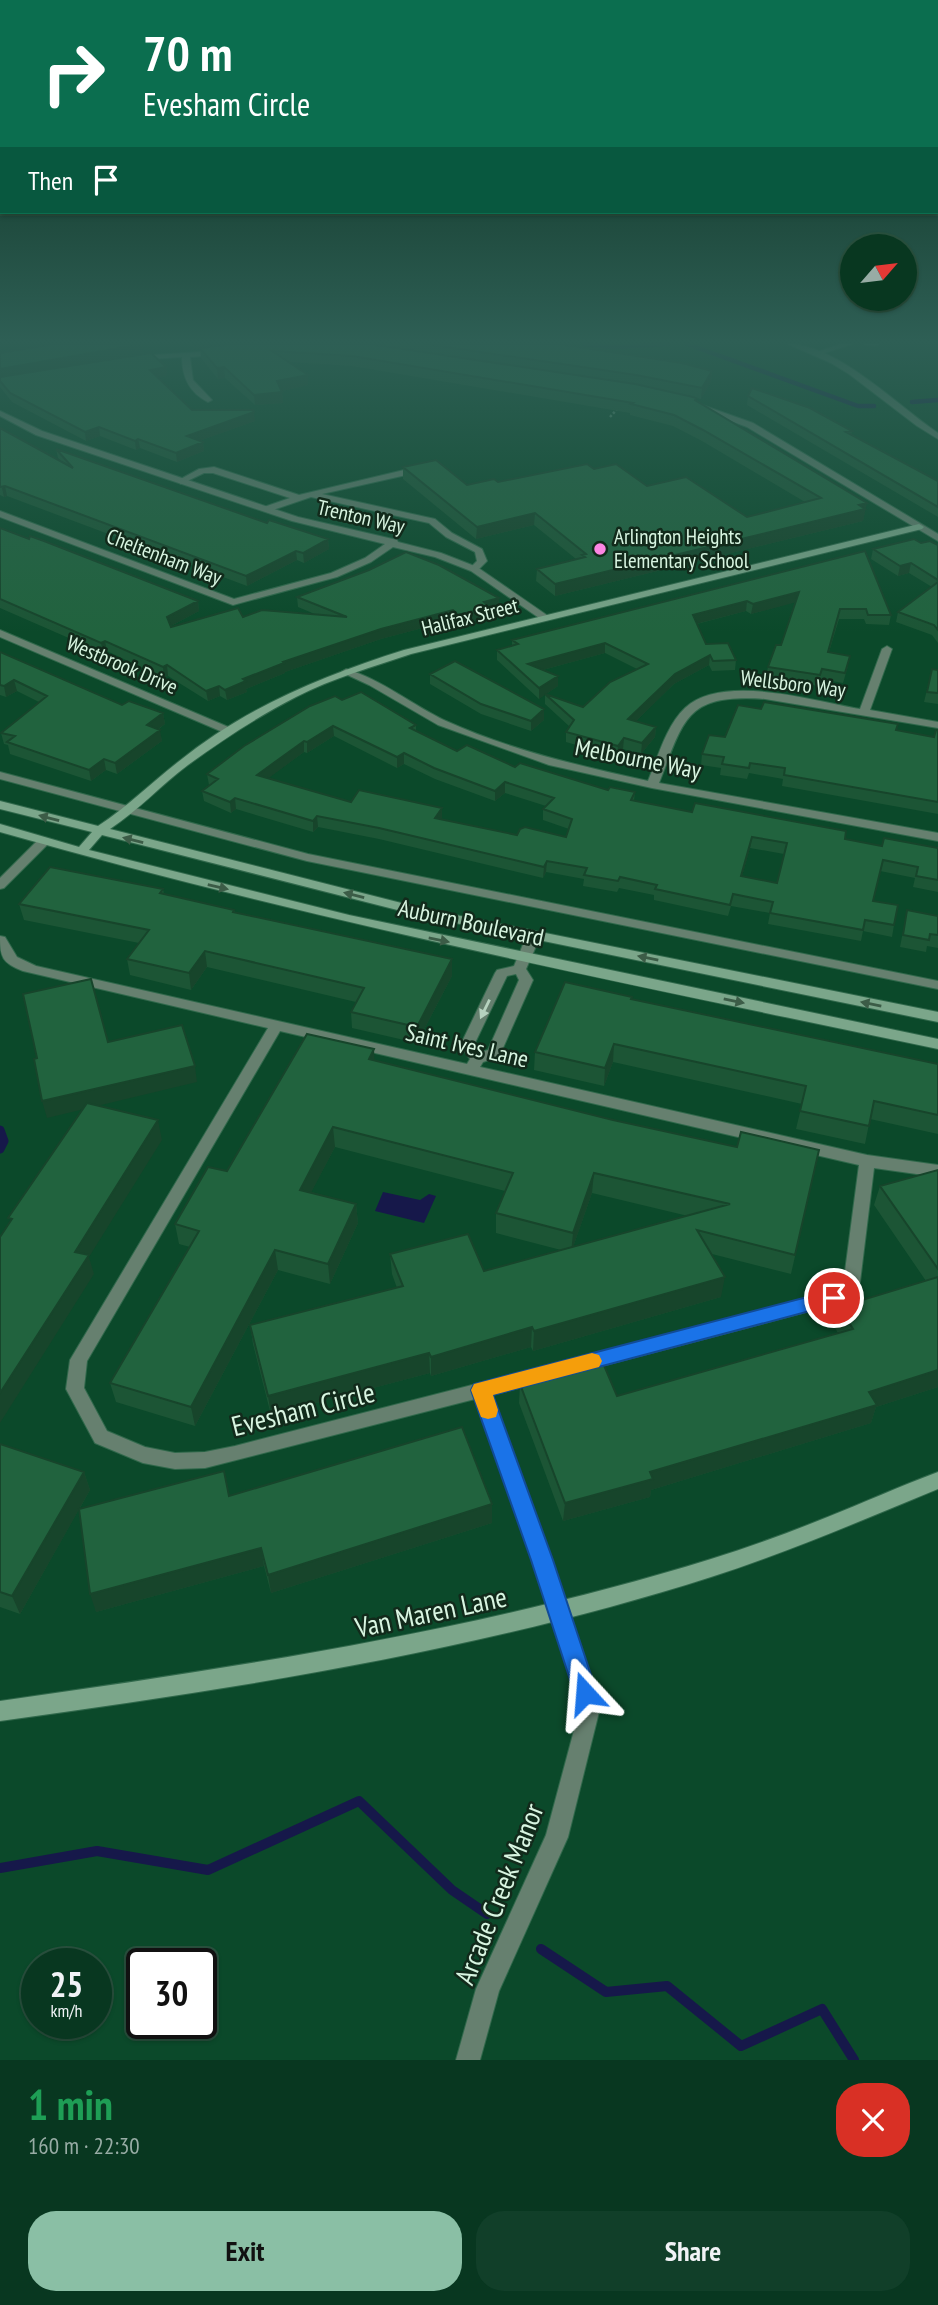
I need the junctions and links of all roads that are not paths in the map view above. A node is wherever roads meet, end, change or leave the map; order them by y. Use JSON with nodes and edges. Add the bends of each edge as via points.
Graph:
{"nodes":[{"id":1,"x":61,"y":440,"type":"edge"},
{"id":2,"x":775,"y":440,"type":"edge"},
{"id":3,"x":433,"y":467,"type":"edge"},
{"id":4,"x":181,"y":481,"type":"junction"},
{"id":5,"x":310,"y":494,"type":"junction"},
{"id":6,"x":296,"y":497,"type":"junction"},
{"id":7,"x":267,"y":509,"type":"junction"},
{"id":8,"x":0,"y":514,"type":"edge"},
{"id":9,"x":919,"y":527,"type":"junction"},
{"id":10,"x":938,"y":538,"type":"edge"},
{"id":11,"x":394,"y":542,"type":"junction"},
{"id":12,"x":474,"y":569,"type":"junction"},
{"id":13,"x":546,"y":618,"type":"junction"},
{"id":14,"x":0,"y":633,"type":"edge"},
{"id":15,"x":887,"y":649,"type":"dead end"},
{"id":16,"x":346,"y":672,"type":"junction"},
{"id":17,"x":864,"y":712,"type":"junction"},
{"id":18,"x":938,"y":724,"type":"edge"},
{"id":19,"x":229,"y":731,"type":"junction"},
{"id":20,"x":0,"y":775,"type":"edge"},
{"id":21,"x":652,"y":785,"type":"junction"},
{"id":22,"x":0,"y":805,"type":"edge"},
{"id":23,"x":131,"y":810,"type":"junction"},
{"id":24,"x":0,"y":828,"type":"edge"},
{"id":25,"x":98,"y":832,"type":"junction"},
{"id":26,"x":938,"y":837,"type":"edge"},
{"id":27,"x":44,"y":841,"type":"junction"},
{"id":28,"x":81,"y":852,"type":"junction"},
{"id":29,"x":0,"y":885,"type":"edge"},
{"id":30,"x":534,"y":935,"type":"junction"},
{"id":31,"x":0,"y":940,"type":"edge"},
{"id":32,"x":522,"y":963,"type":"junction"},
{"id":33,"x":938,"y":985,"type":"edge"},
{"id":34,"x":938,"y":1017,"type":"edge"},
{"id":35,"x":276,"y":1027,"type":"junction"},
{"id":36,"x":938,"y":1044,"type":"edge"},
{"id":37,"x":475,"y":1064,"type":"junction"},
{"id":38,"x":867,"y":1161,"type":"junction"},
{"id":39,"x":938,"y":1171,"type":"edge"},
{"id":40,"x":481,"y":1390,"type":"junction"},
{"id":41,"x":938,"y":1480,"type":"edge"},
{"id":42,"x":557,"y":1612,"type":"junction"},
{"id":43,"x":0,"y":1712,"type":"edge"},
{"id":44,"x":468,"y":2060,"type":"edge"}],
"edges":[{"from":1,"to":4,"type":"street","name":"Trenton Way"},
{"from":2,"to":9,"type":"street"},
{"from":3,"to":5,"type":"street"},
{"from":4,"to":6,"type":"street","via":[[215,470]]},
{"from":4,"to":7,"type":"street","name":"Trenton Way"},
{"from":5,"to":6,"type":"street"},
{"from":5,"to":12,"type":"street","via":[[432,521],[479,551],[482,561]]},
{"from":6,"to":7,"type":"street"},
{"from":7,"to":11,"type":"street","name":"Trenton Way"},
{"from":8,"to":11,"type":"street","name":"Cheltenham Way","via":[[233,602],[334,575]]},
{"from":9,"to":10,"type":"street"},
{"from":9,"to":13,"type":"main road","name":"Halifax Street"},
{"from":11,"to":12,"type":"street","name":"Trenton Way"},
{"from":12,"to":13,"type":"street","name":"Trenton Way"},
{"from":13,"to":16,"type":"main road","name":"Halifax Street"},
{"from":14,"to":19,"type":"street","name":"Westbrook Drive"},
{"from":15,"to":17,"type":"street"},
{"from":16,"to":19,"type":"main road","name":"Halifax Street","via":[[293,694]]},
{"from":16,"to":21,"type":"street","name":"Melbourne Way","via":[[478,737],[553,763]]},
{"from":17,"to":18,"type":"street","name":"Wellsboro Way"},
{"from":17,"to":21,"type":"street","name":"Wellsboro Way","via":[[752,695],[706,700],[684,714]]},
{"from":19,"to":23,"type":"main road","name":"Halifax Street","via":[[182,764]]},
{"from":20,"to":23,"type":"street"},
{"from":21,"to":26,"type":"street","name":"Melbourne Way"},
{"from":25,"to":22,"type":"main road","name":"Auburn Boulevard","one_way":true},
{"from":23,"to":25,"type":"main road","name":"Halifax Street"},
{"from":23,"to":33,"type":"street","via":[[307,857]]},
{"from":24,"to":27,"type":"main road","name":"Auburn Boulevard"},
{"from":25,"to":28,"type":"main road","name":"Halifax Street"},
{"from":30,"to":25,"type":"main road","name":"Auburn Boulevard","one_way":true,"via":[[421,912]]},
{"from":27,"to":28,"type":"main road","name":"Auburn Boulevard"},
{"from":27,"to":29,"type":"street"},
{"from":28,"to":32,"type":"main road","name":"Auburn Boulevard","one_way":true},
{"from":30,"to":32,"type":"street"},
{"from":34,"to":30,"type":"main road","name":"Auburn Boulevard","one_way":true},
{"from":31,"to":35,"type":"street","name":"Saint Ives Lane","via":[[4,953],[16,965],[34,971]]},
{"from":32,"to":36,"type":"main road","name":"Auburn Boulevard","one_way":true},
{"from":32,"to":37,"type":"street","via":[[526,980],[494,1054]]},
{"from":32,"to":37,"type":"street","one_way":true,"via":[[502,973],[467,1046]]},
{"from":35,"to":37,"type":"street","name":"Saint Ives Lane"},
{"from":35,"to":40,"type":"street","name":"Evesham Circle","via":[[79,1360],[75,1390],[86,1413],[101,1437],[143,1455],[205,1460]]},
{"from":37,"to":38,"type":"street","name":"Saint Ives Lane"},
{"from":38,"to":39,"type":"street","name":"Saint Ives Lane"},
{"from":38,"to":40,"type":"street","name":"Evesham Circle","via":[[852,1282],[834,1298]]},
{"from":40,"to":42,"type":"street","name":"Arcade Creek Manor"},
{"from":41,"to":42,"type":"main road","name":"Van Maren Lane","via":[[715,1565]]},
{"from":42,"to":43,"type":"main road","name":"Van Maren Lane","via":[[386,1651]]},
{"from":42,"to":44,"type":"street","name":"Arcade Creek Manor","via":[[590,1708],[557,1837],[488,1989]]}]}
